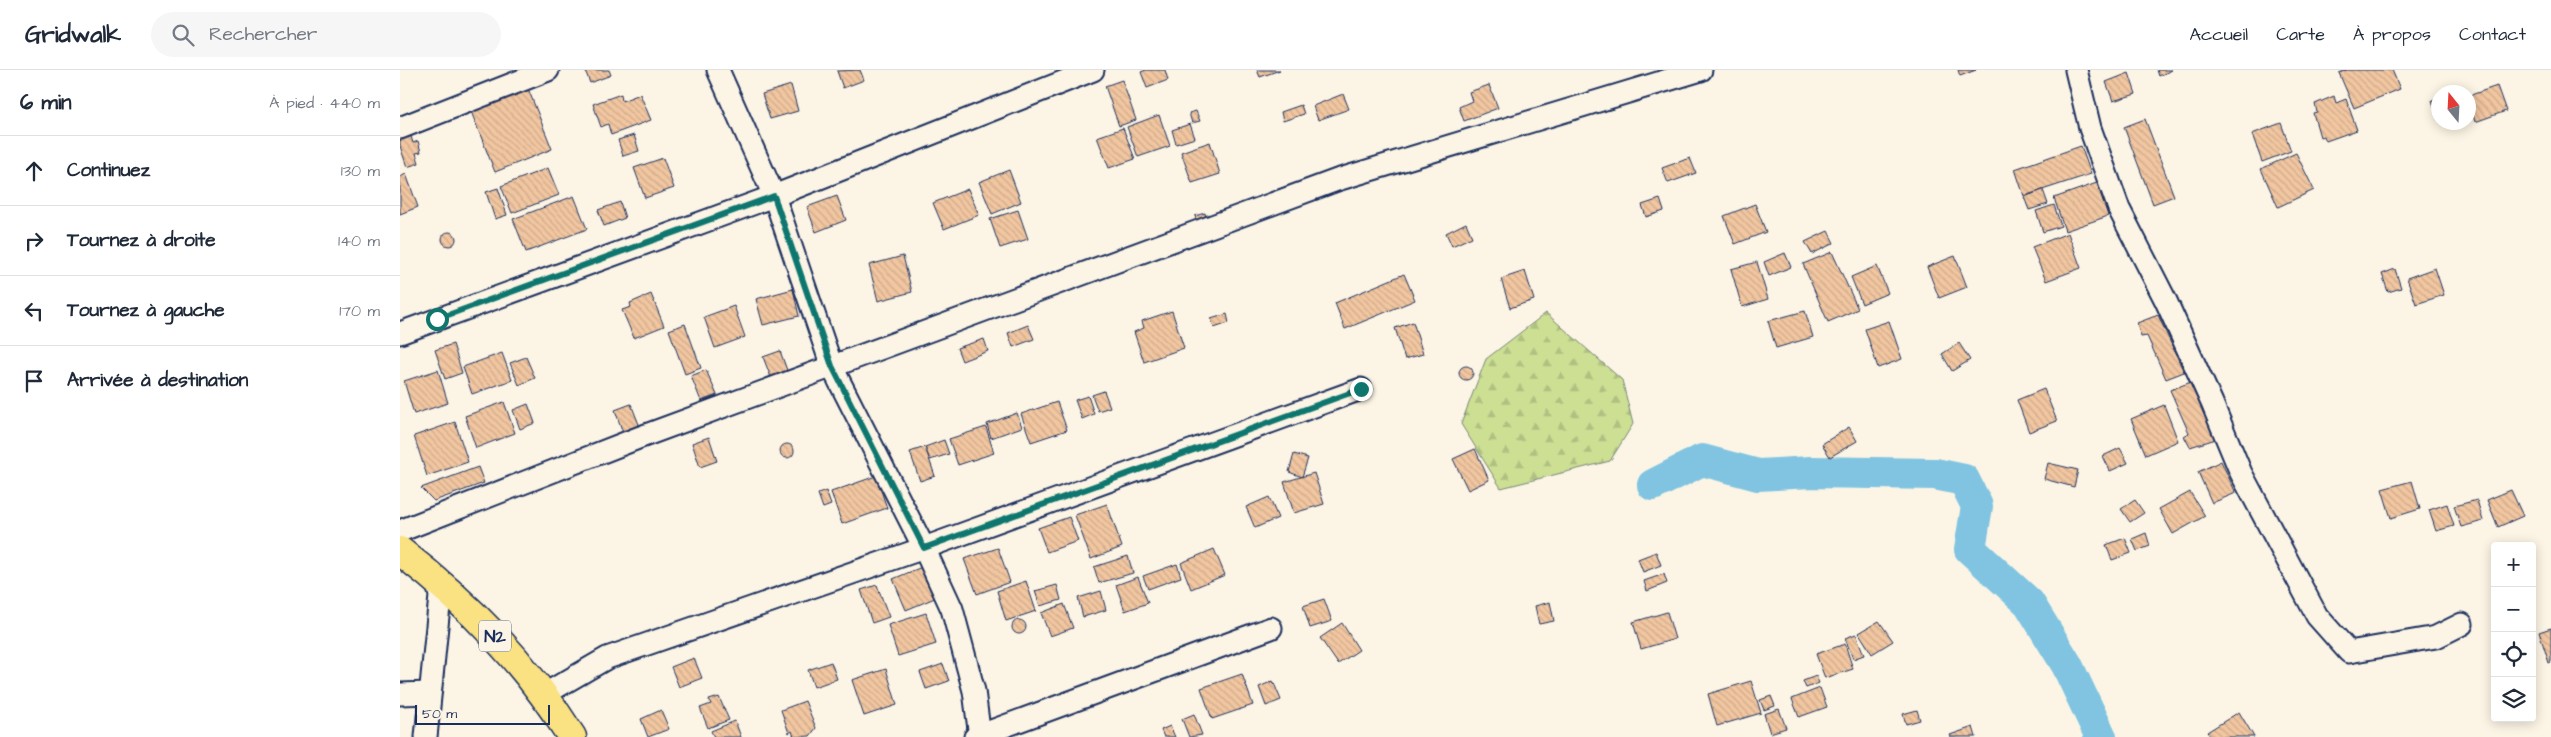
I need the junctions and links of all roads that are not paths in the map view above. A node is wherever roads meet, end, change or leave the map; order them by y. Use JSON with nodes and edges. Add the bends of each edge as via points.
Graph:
{"nodes":[{"id":1,"x":548,"y":70,"type":"edge"},
{"id":2,"x":718,"y":70,"type":"edge"},
{"id":3,"x":1093,"y":70,"type":"edge"},
{"id":4,"x":1701,"y":70,"type":"edge"},
{"id":5,"x":2076,"y":70,"type":"edge"},
{"id":6,"x":400,"y":128,"type":"edge"},
{"id":7,"x":774,"y":196,"type":"junction"},
{"id":8,"x":400,"y":334,"type":"edge"},
{"id":9,"x":832,"y":366,"type":"junction"},
{"id":10,"x":1361,"y":389,"type":"dead end"},
{"id":11,"x":400,"y":531,"type":"edge"},
{"id":12,"x":924,"y":548,"type":"junction"},
{"id":13,"x":400,"y":552,"type":"edge"},
{"id":14,"x":436,"y":579,"type":"junction"},
{"id":15,"x":2462,"y":624,"type":"dead end"},
{"id":16,"x":1271,"y":628,"type":"dead end"},
{"id":17,"x":430,"y":693,"type":"junction"},
{"id":18,"x":400,"y":694,"type":"edge"},
{"id":19,"x":545,"y":694,"type":"junction"},
{"id":20,"x":978,"y":736,"type":"edge"},
{"id":21,"x":426,"y":737,"type":"edge"},
{"id":22,"x":572,"y":737,"type":"edge"}],
"edges":[{"from":1,"to":6,"type":"street"},
{"from":2,"to":7,"type":"street"},
{"from":3,"to":7,"type":"street"},
{"from":4,"to":9,"type":"street","via":[[1336,180]]},
{"from":5,"to":15,"type":"street","via":[[2090,128],[2119,209],[2166,301],[2240,473],[2317,616],[2349,652],[2436,637]]},
{"from":7,"to":8,"type":"street"},
{"from":7,"to":9,"type":"street"},
{"from":9,"to":11,"type":"street"},
{"from":9,"to":12,"type":"street"},
{"from":10,"to":12,"type":"street"},
{"from":12,"to":19,"type":"street","via":[[607,658]]},
{"from":12,"to":20,"type":"street","via":[[952,610],[974,691]]},
{"from":13,"to":14,"type":"highway","number":"N2"},
{"from":14,"to":17,"type":"street","via":[[440,596]]},
{"from":14,"to":19,"type":"highway","number":"N2","via":[[512,654]]},
{"from":16,"to":20,"type":"street"},
{"from":17,"to":18,"type":"street"},
{"from":17,"to":21,"type":"street"},
{"from":19,"to":22,"type":"highway","number":"N2"}]}
